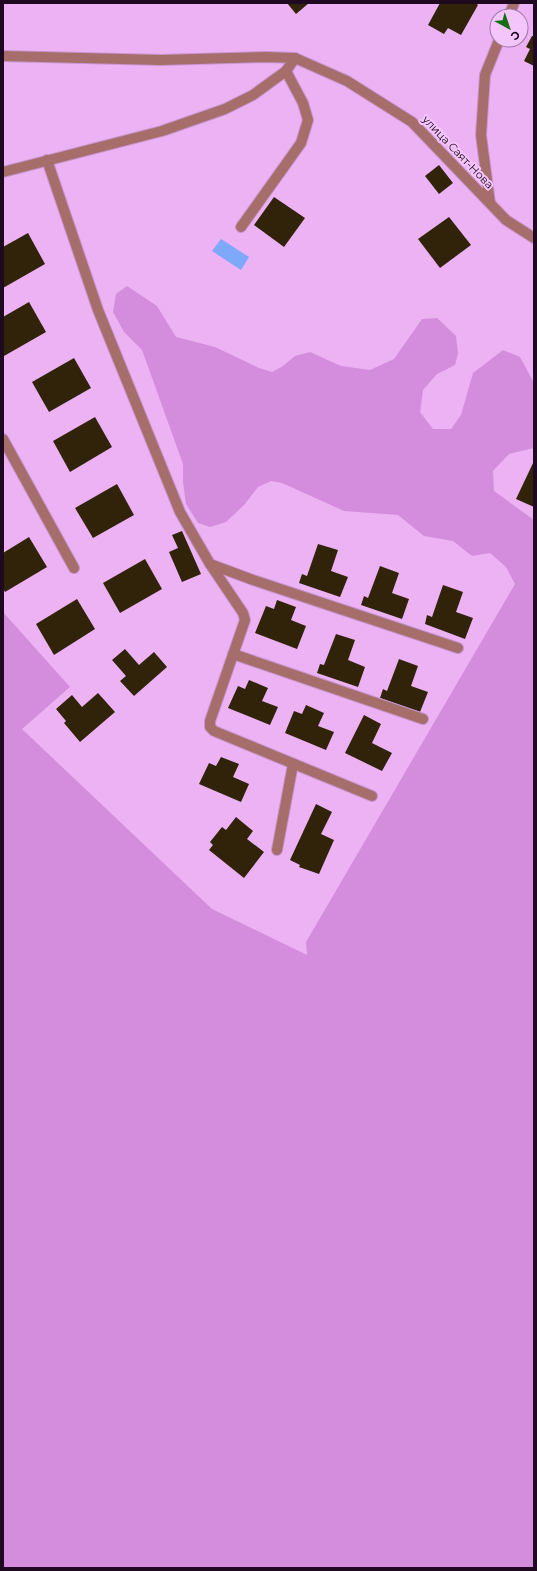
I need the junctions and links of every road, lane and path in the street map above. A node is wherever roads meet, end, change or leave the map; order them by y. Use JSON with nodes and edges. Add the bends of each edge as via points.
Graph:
{"nodes":[{"id":1,"x":496,"y":48,"type":"edge"},
{"id":2,"x":3,"y":56,"type":"edge"},
{"id":3,"x":295,"y":58,"type":"junction"},
{"id":4,"x":286,"y":71,"type":"junction"},
{"id":5,"x":47,"y":160,"type":"junction"},
{"id":6,"x":3,"y":172,"type":"edge"},
{"id":7,"x":490,"y":203,"type":"junction"},
{"id":8,"x":241,"y":227,"type":"dead end"},
{"id":9,"x":534,"y":238,"type":"edge"},
{"id":10,"x":3,"y":439,"type":"edge"},
{"id":11,"x":210,"y":564,"type":"junction"},
{"id":12,"x":74,"y":568,"type":"dead end"},
{"id":13,"x":458,"y":648,"type":"dead end"},
{"id":14,"x":234,"y":654,"type":"junction"},
{"id":15,"x":423,"y":718,"type":"dead end"},
{"id":16,"x":293,"y":764,"type":"junction"},
{"id":17,"x":372,"y":796,"type":"dead end"},
{"id":18,"x":277,"y":850,"type":"dead end"}],
"edges":[{"from":1,"to":7,"type":"street","via":[[485,75],[481,134]]},
{"from":2,"to":3,"type":"street","via":[[161,60]]},
{"from":3,"to":4,"type":"street"},
{"from":3,"to":7,"type":"street","name":"улица Саят-Нова","via":[[347,81],[412,122]]},
{"from":4,"to":5,"type":"street","via":[[253,95],[224,108],[162,131]]},
{"from":4,"to":8,"type":"street","via":[[303,103],[308,120],[301,143]]},
{"from":5,"to":6,"type":"street"},
{"from":5,"to":11,"type":"street","via":[[109,338],[180,512]]},
{"from":7,"to":9,"type":"street","name":"улица Саят-Нова","via":[[506,220]]},
{"from":10,"to":12,"type":"street"},
{"from":11,"to":13,"type":"street"},
{"from":11,"to":14,"type":"street","via":[[243,613],[245,620]]},
{"from":14,"to":15,"type":"street"},
{"from":14,"to":16,"type":"street","via":[[210,727],[214,731]]},
{"from":16,"to":17,"type":"street"},
{"from":16,"to":18,"type":"street"}]}
